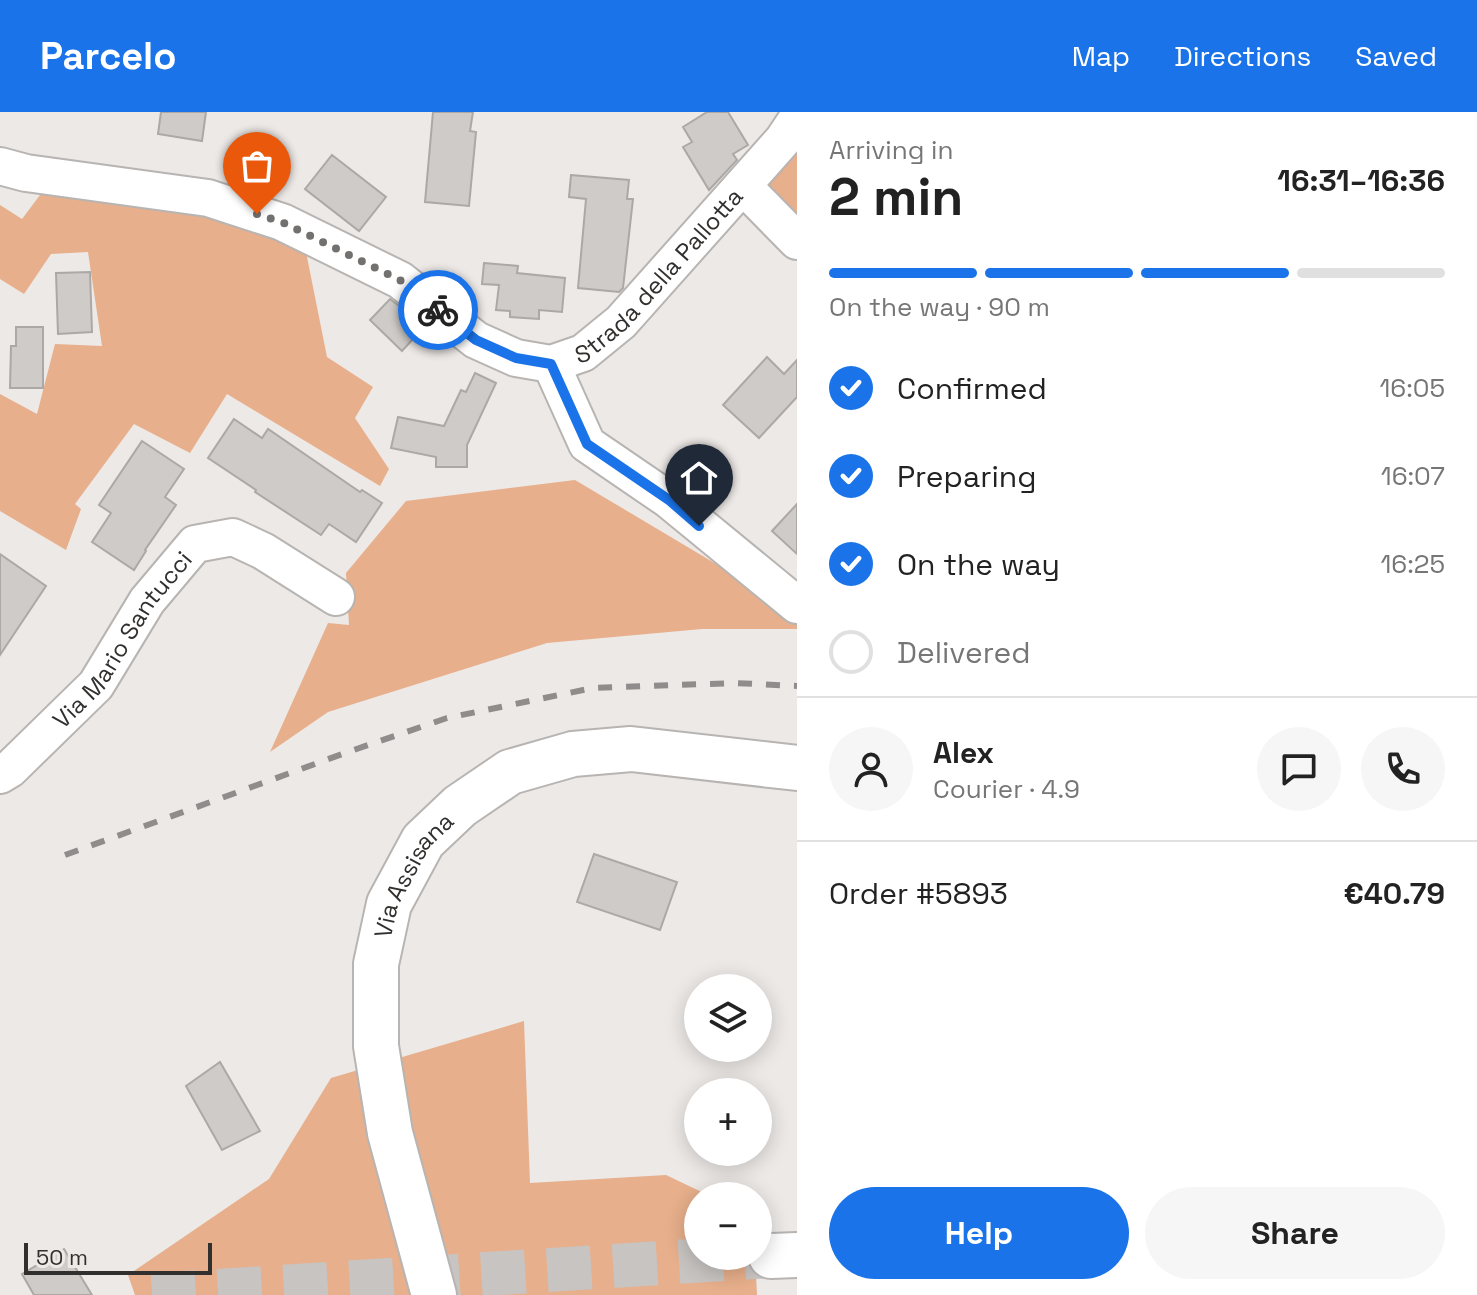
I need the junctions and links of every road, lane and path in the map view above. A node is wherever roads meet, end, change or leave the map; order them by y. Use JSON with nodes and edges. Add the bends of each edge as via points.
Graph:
{"nodes":[{"id":1,"x":797,"y":119,"type":"edge"},
{"id":2,"x":0,"y":166,"type":"edge"},
{"id":3,"x":743,"y":186,"type":"junction"},
{"id":4,"x":797,"y":241,"type":"edge"},
{"id":5,"x":551,"y":364,"type":"junction"},
{"id":6,"x":336,"y":597,"type":"dead end"},
{"id":7,"x":797,"y":605,"type":"edge"},
{"id":8,"x":797,"y":768,"type":"edge"},
{"id":9,"x":0,"y":775,"type":"edge"},
{"id":10,"x":434,"y":1295,"type":"edge"}],
"edges":[{"from":1,"to":3,"type":"street","name":"Strada della Pallotta"},
{"from":2,"to":5,"type":"street","name":"Strada della Pallotta","via":[[208,198],[282,222],[400,280],[476,340],[516,358]]},
{"from":3,"to":4,"type":"street"},
{"from":3,"to":5,"type":"street","name":"Strada della Pallotta","via":[[621,322],[583,353]]},
{"from":5,"to":7,"type":"street","via":[[587,444],[669,500]]},
{"from":6,"to":9,"type":"street","name":"Via Mario Santucci","via":[[233,537],[195,544],[147,601],[96,685]]},
{"from":8,"to":10,"type":"main road","name":"Via Assisana","via":[[631,749],[573,754],[510,772],[460,806],[423,841],[389,904],[376,964],[376,1046],[390,1133]]}]}
